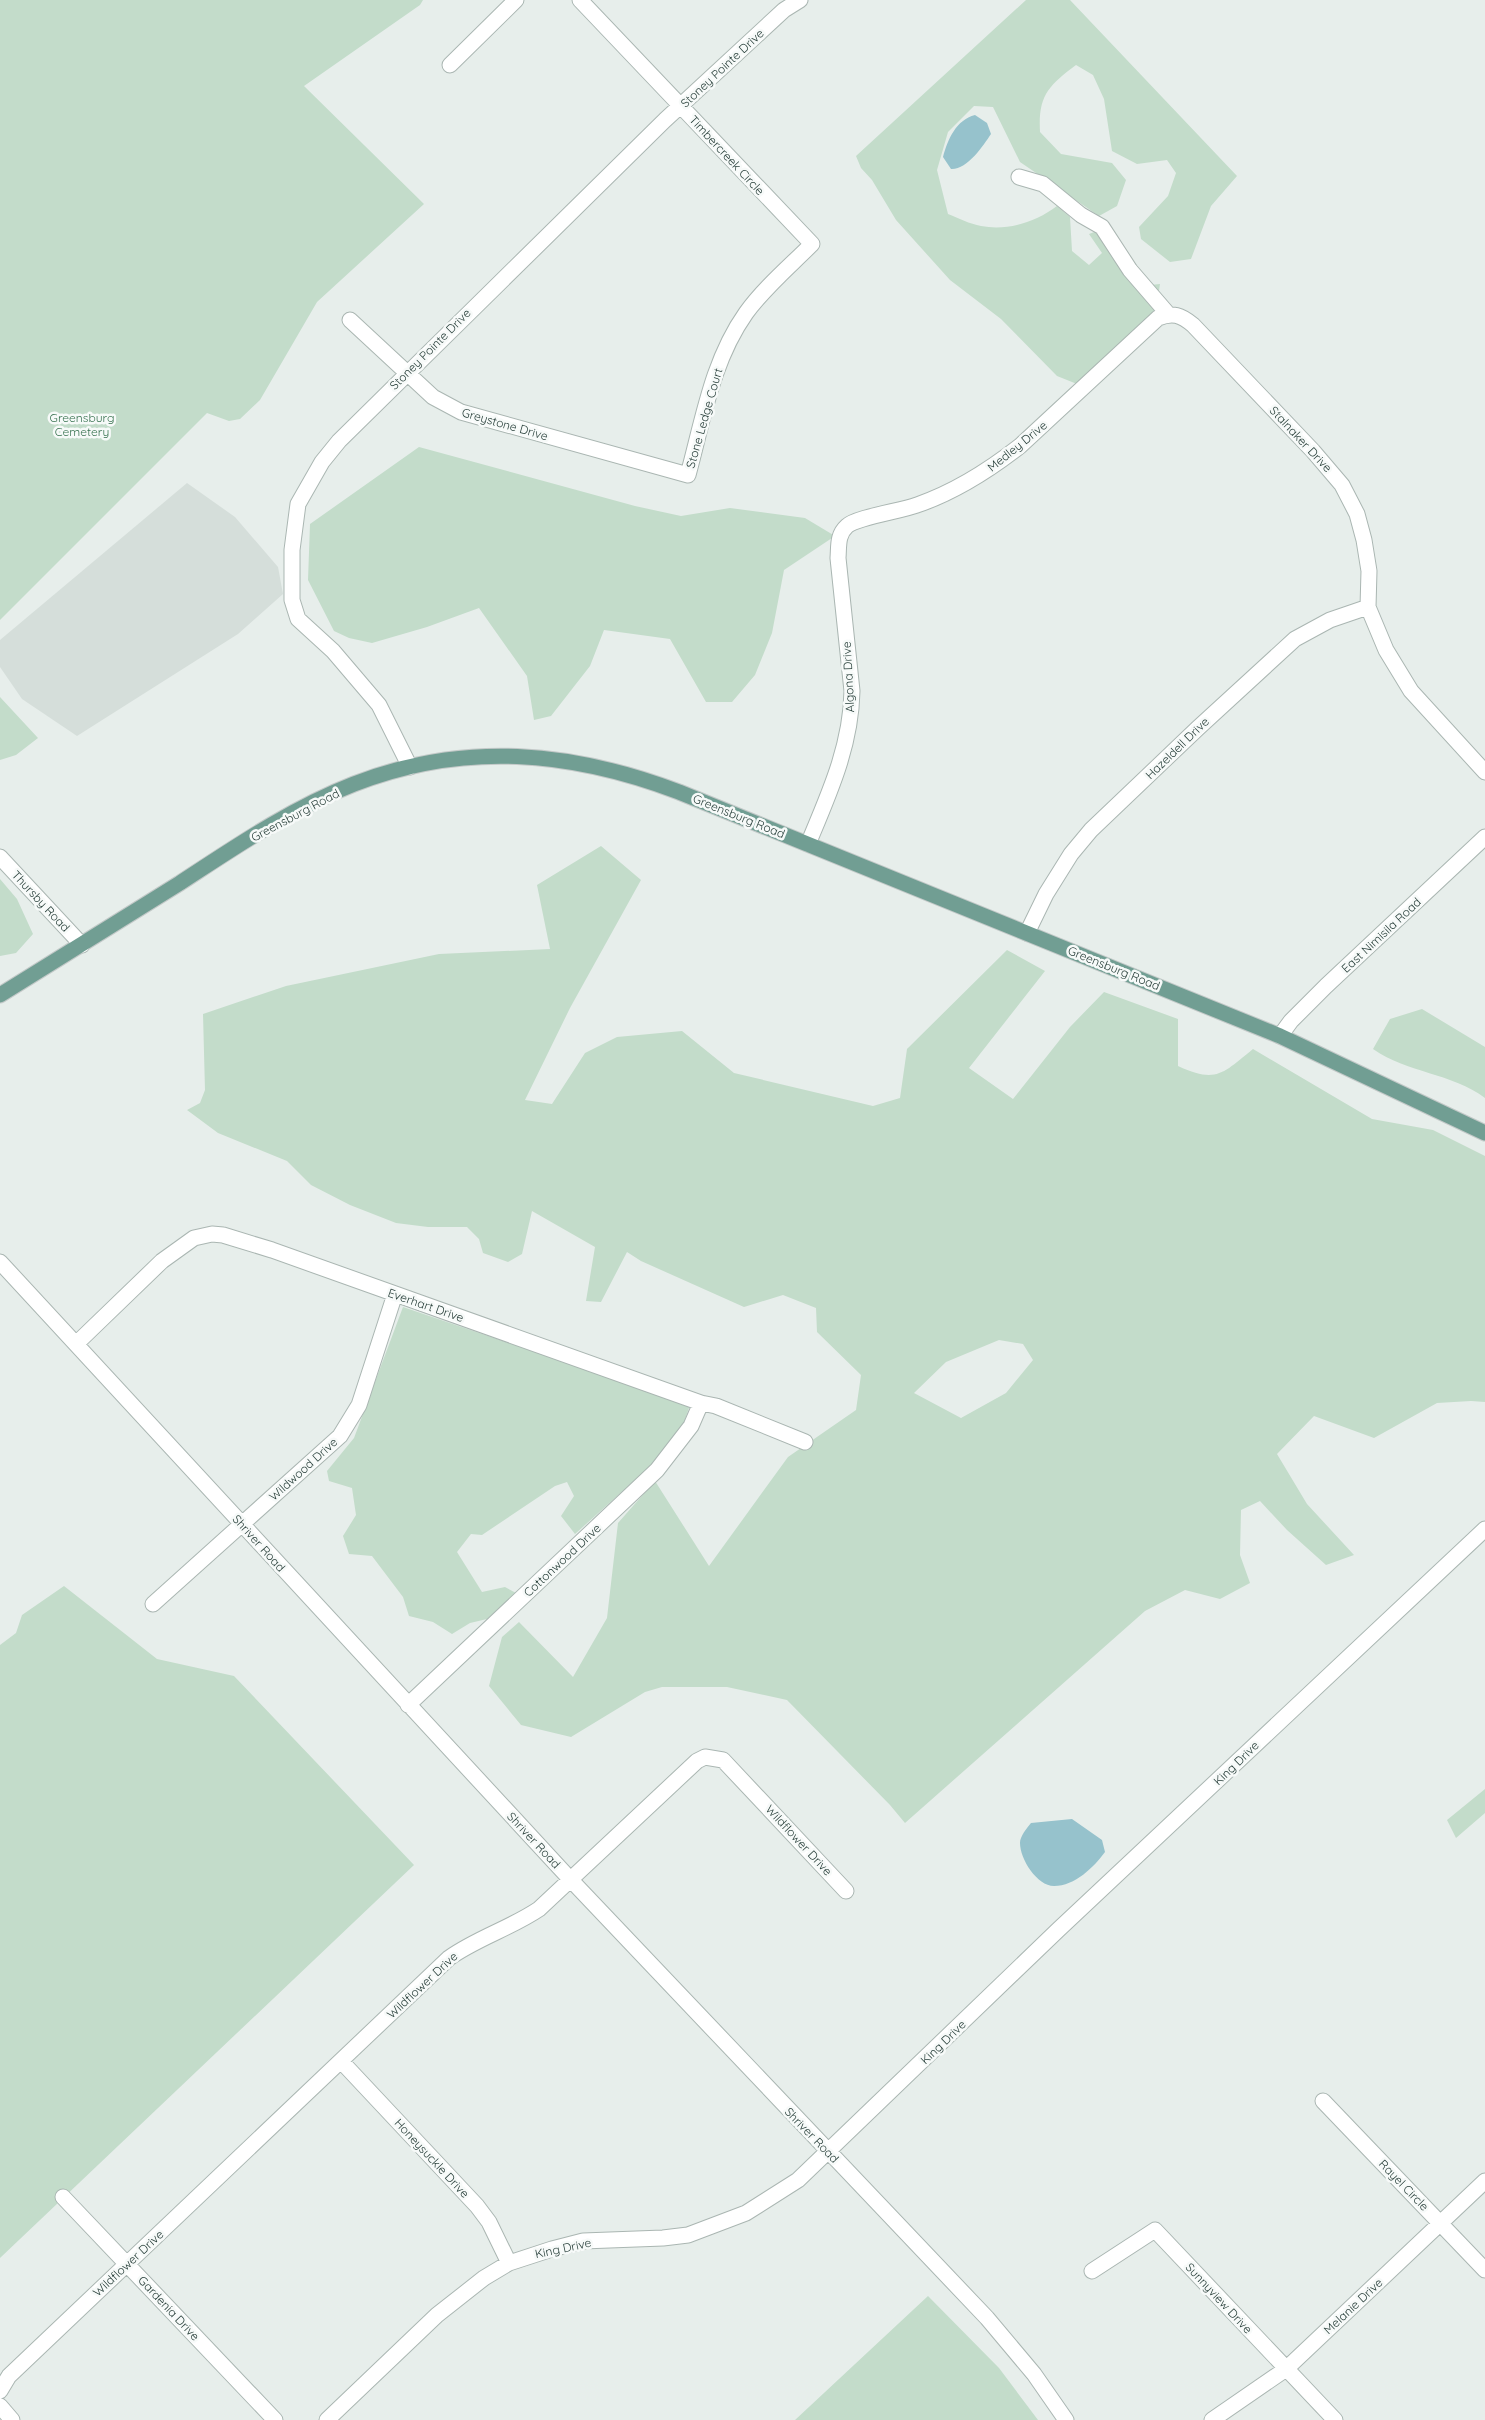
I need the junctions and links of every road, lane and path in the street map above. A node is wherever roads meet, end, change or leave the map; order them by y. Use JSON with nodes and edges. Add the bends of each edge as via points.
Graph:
{"nodes":[{"id":1,"x":516,"y":0,"type":"edge"},
{"id":2,"x":580,"y":0,"type":"edge"},
{"id":3,"x":800,"y":0,"type":"edge"},
{"id":4,"x":450,"y":64,"type":"dead end"},
{"id":5,"x":682,"y":106,"type":"junction"},
{"id":6,"x":1019,"y":177,"type":"dead end"},
{"id":7,"x":812,"y":244,"type":"joint"},
{"id":8,"x":1168,"y":314,"type":"junction"},
{"id":9,"x":350,"y":320,"type":"dead end"},
{"id":10,"x":407,"y":372,"type":"junction"},
{"id":11,"x":688,"y":475,"type":"joint"},
{"id":12,"x":841,"y":534,"type":"joint"},
{"id":13,"x":1368,"y":607,"type":"junction"},
{"id":14,"x":410,"y":767,"type":"junction"},
{"id":15,"x":1485,"y":772,"type":"edge"},
{"id":16,"x":1485,"y":837,"type":"edge"},
{"id":17,"x":808,"y":844,"type":"junction"},
{"id":18,"x":0,"y":857,"type":"edge"},
{"id":19,"x":1027,"y":933,"type":"junction"},
{"id":20,"x":82,"y":944,"type":"junction"},
{"id":21,"x":0,"y":995,"type":"edge"},
{"id":22,"x":1280,"y":1036,"type":"junction"},
{"id":23,"x":1485,"y":1133,"type":"edge"},
{"id":24,"x":0,"y":1262,"type":"edge"},
{"id":25,"x":395,"y":1294,"type":"junction"},
{"id":26,"x":76,"y":1343,"type":"junction"},
{"id":27,"x":701,"y":1403,"type":"junction"},
{"id":28,"x":805,"y":1442,"type":"dead end"},
{"id":29,"x":243,"y":1524,"type":"junction"},
{"id":30,"x":1485,"y":1529,"type":"edge"},
{"id":31,"x":153,"y":1604,"type":"dead end"},
{"id":32,"x":408,"y":1704,"type":"junction"},
{"id":33,"x":570,"y":1879,"type":"junction"},
{"id":34,"x":846,"y":1891,"type":"dead end"},
{"id":35,"x":341,"y":2061,"type":"junction"},
{"id":36,"x":1323,"y":2101,"type":"dead end"},
{"id":37,"x":829,"y":2152,"type":"junction"},
{"id":38,"x":1485,"y":2180,"type":"edge"},
{"id":39,"x":63,"y":2197,"type":"dead end"},
{"id":40,"x":1441,"y":2224,"type":"junction"},
{"id":41,"x":127,"y":2263,"type":"junction"},
{"id":42,"x":510,"y":2263,"type":"junction"},
{"id":43,"x":1485,"y":2270,"type":"edge"},
{"id":44,"x":1092,"y":2271,"type":"dead end"},
{"id":45,"x":1286,"y":2369,"type":"junction"},
{"id":46,"x":0,"y":2391,"type":"edge"},
{"id":47,"x":0,"y":2406,"type":"edge"},
{"id":48,"x":12,"y":2420,"type":"edge"},
{"id":49,"x":275,"y":2420,"type":"edge"},
{"id":50,"x":327,"y":2420,"type":"edge"},
{"id":51,"x":1066,"y":2420,"type":"edge"},
{"id":52,"x":1212,"y":2420,"type":"edge"},
{"id":53,"x":1335,"y":2420,"type":"edge"}],
"edges":[{"from":1,"to":4,"type":"street"},
{"from":2,"to":5,"type":"street","name":"Timbercreek Circle"},
{"from":3,"to":5,"type":"street","name":"Stoney Pointe Drive","via":[[784,10]]},
{"from":5,"to":7,"type":"street","name":"Timbercreek Circle"},
{"from":5,"to":10,"type":"street","name":"Stoney Pointe Drive"},
{"from":6,"to":8,"type":"street","name":"Stalnaker Drive","via":[[1043,184],[1080,215],[1102,227],[1130,270]]},
{"from":7,"to":11,"type":"street","name":"Stone Ledge Court","via":[[747,312],[730,339],[716,369]]},
{"from":8,"to":12,"type":"street","name":"Medley Drive","via":[[1158,318],[1020,446],[996,464],[942,495],[916,506],[856,522]]},
{"from":8,"to":13,"type":"street","name":"Stalnaker Drive","via":[[1184,318],[1193,325],[1342,485],[1357,514],[1364,540]]},
{"from":9,"to":10,"type":"street","name":"Greystone Drive"},
{"from":10,"to":11,"type":"street","name":"Greystone Drive","via":[[433,397],[460,412]]},
{"from":10,"to":14,"type":"street","name":"Stoney Pointe Drive","via":[[339,441],[322,462],[298,504],[292,550],[292,600],[298,619],[333,651],[379,705]]},
{"from":12,"to":17,"type":"street","name":"Algona Drive","via":[[838,558],[852,713],[840,765]]},
{"from":13,"to":15,"type":"street","name":"Stalnaker Drive","via":[[1386,650],[1411,691]]},
{"from":13,"to":19,"type":"street","name":"Hazeldell Drive","via":[[1330,620],[1295,639],[1091,830],[1071,854],[1046,894]]},
{"from":14,"to":17,"type":"main road","name":"Greensburg Road","via":[[457,758],[498,756],[581,763],[642,778]]},
{"from":14,"to":20,"type":"main road","name":"Greensburg Road","via":[[353,784],[314,802]]},
{"from":16,"to":22,"type":"street","name":"East Nimisila Road","via":[[1326,986]]},
{"from":17,"to":19,"type":"main road","name":"Greensburg Road"},
{"from":18,"to":20,"type":"street","name":"Thursby Road"},
{"from":19,"to":22,"type":"main road","name":"Greensburg Road"},
{"from":20,"to":21,"type":"main road","name":"Greensburg Road"},
{"from":22,"to":23,"type":"main road","name":"Greensburg Road"},
{"from":24,"to":26,"type":"street","name":"Shriver Road"},
{"from":25,"to":26,"type":"street","name":"Everhart Drive","via":[[232,1237],[202,1235],[180,1246]]},
{"from":25,"to":27,"type":"street","name":"Everhart Drive"},
{"from":25,"to":29,"type":"street","name":"Wildwood Drive","via":[[359,1405],[350,1421],[332,1445]]},
{"from":26,"to":29,"type":"street","name":"Shriver Road"},
{"from":27,"to":28,"type":"street","name":"Everhart Drive"},
{"from":27,"to":32,"type":"street","name":"Cottonwood Drive","via":[[691,1426],[657,1470]]},
{"from":29,"to":31,"type":"street","name":"Wildwood Drive"},
{"from":29,"to":32,"type":"street","name":"Shriver Road"},
{"from":30,"to":37,"type":"street","name":"King Drive"},
{"from":32,"to":33,"type":"street","name":"Shriver Road"},
{"from":33,"to":34,"type":"street","name":"Wildflower Drive","via":[[697,1760],[715,1757],[729,1766]]},
{"from":33,"to":35,"type":"street","name":"Wildflower Drive","via":[[522,1921],[449,1958]]},
{"from":33,"to":37,"type":"street","name":"Shriver Road"},
{"from":35,"to":41,"type":"street","name":"Wildflower Drive"},
{"from":35,"to":42,"type":"street","name":"Honeysuckle Drive","via":[[477,2206]]},
{"from":36,"to":40,"type":"street","name":"Rayel Circle"},
{"from":37,"to":42,"type":"street","name":"King Drive","via":[[773,2198],[717,2225],[663,2238],[583,2242],[552,2248]]},
{"from":37,"to":51,"type":"street","name":"Shriver Road","via":[[987,2318],[1034,2374]]},
{"from":38,"to":40,"type":"street","name":"Melanie Drive"},
{"from":39,"to":41,"type":"street","name":"Gardenia Drive"},
{"from":40,"to":43,"type":"street","name":"Rayel Circle"},
{"from":40,"to":45,"type":"street","name":"Melanie Drive"},
{"from":41,"to":46,"type":"street","name":"Wildflower Drive","via":[[12,2373]]},
{"from":41,"to":49,"type":"street","name":"Gardenia Drive"},
{"from":42,"to":50,"type":"street","name":"King Drive","via":[[484,2278],[437,2315]]},
{"from":44,"to":45,"type":"street","name":"Sunnyview Drive","via":[[1155,2230]]},
{"from":45,"to":52,"type":"street","name":"Melanie Drive"},
{"from":45,"to":53,"type":"street","name":"Sunnyview Drive"},
{"from":47,"to":48,"type":"street"}]}
